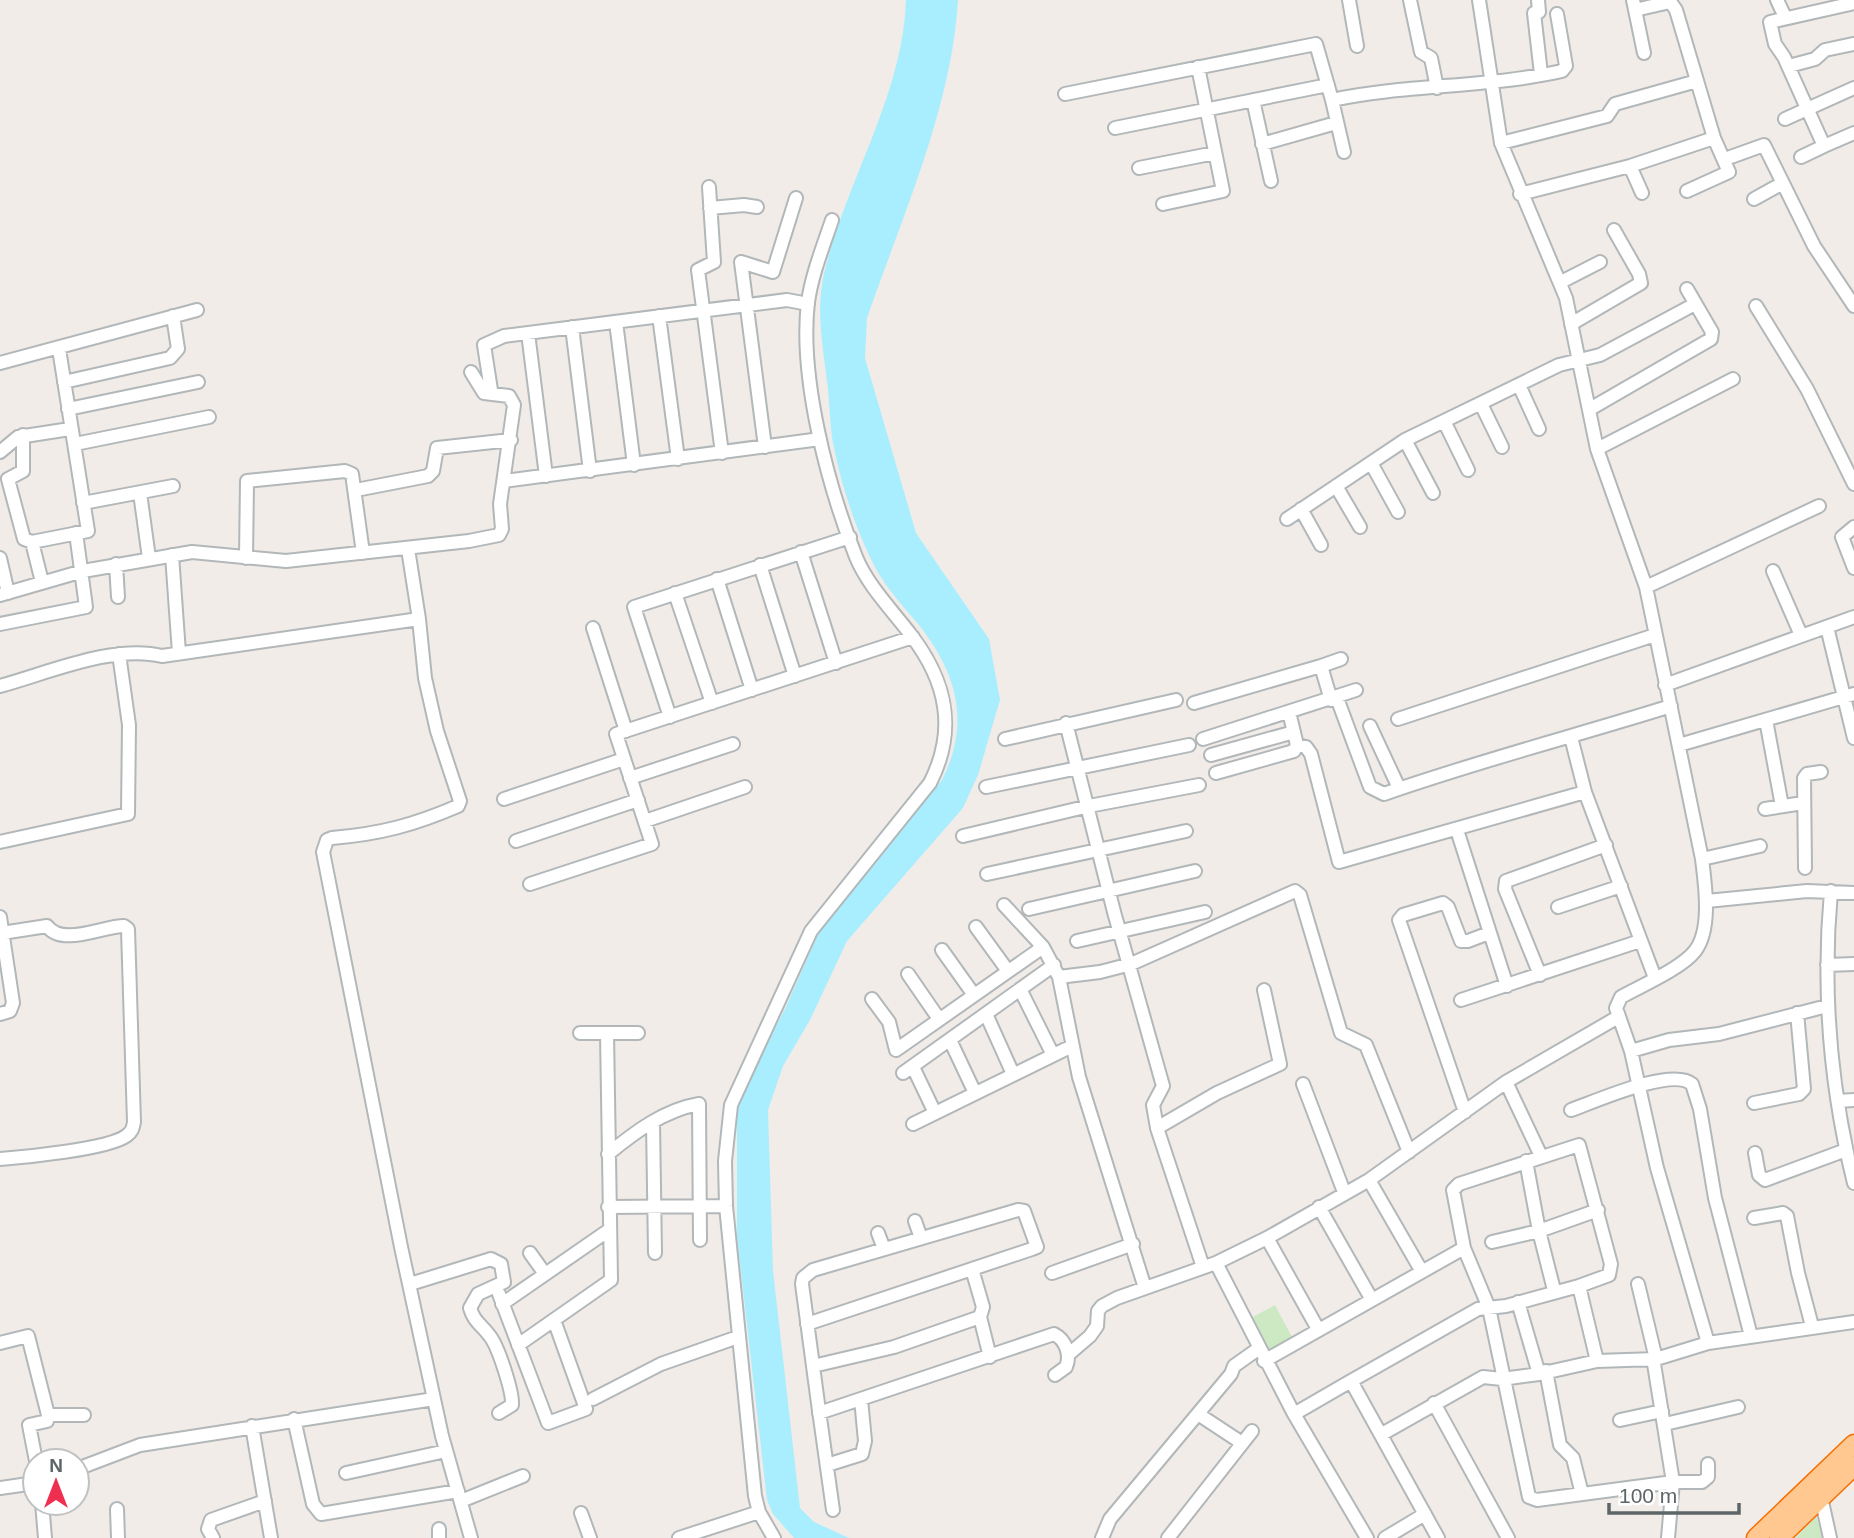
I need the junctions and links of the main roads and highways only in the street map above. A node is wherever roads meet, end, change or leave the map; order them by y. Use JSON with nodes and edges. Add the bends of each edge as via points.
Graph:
{"nodes":[{"id":1,"x":1854,"y":1444,"type":"edge"},
{"id":2,"x":1854,"y":1466,"type":"edge"},
{"id":3,"x":1756,"y":1538,"type":"edge"},
{"id":4,"x":1779,"y":1538,"type":"edge"}],
"edges":[{"from":1,"to":3,"type":"highway"},
{"from":2,"to":4,"type":"highway"}]}
